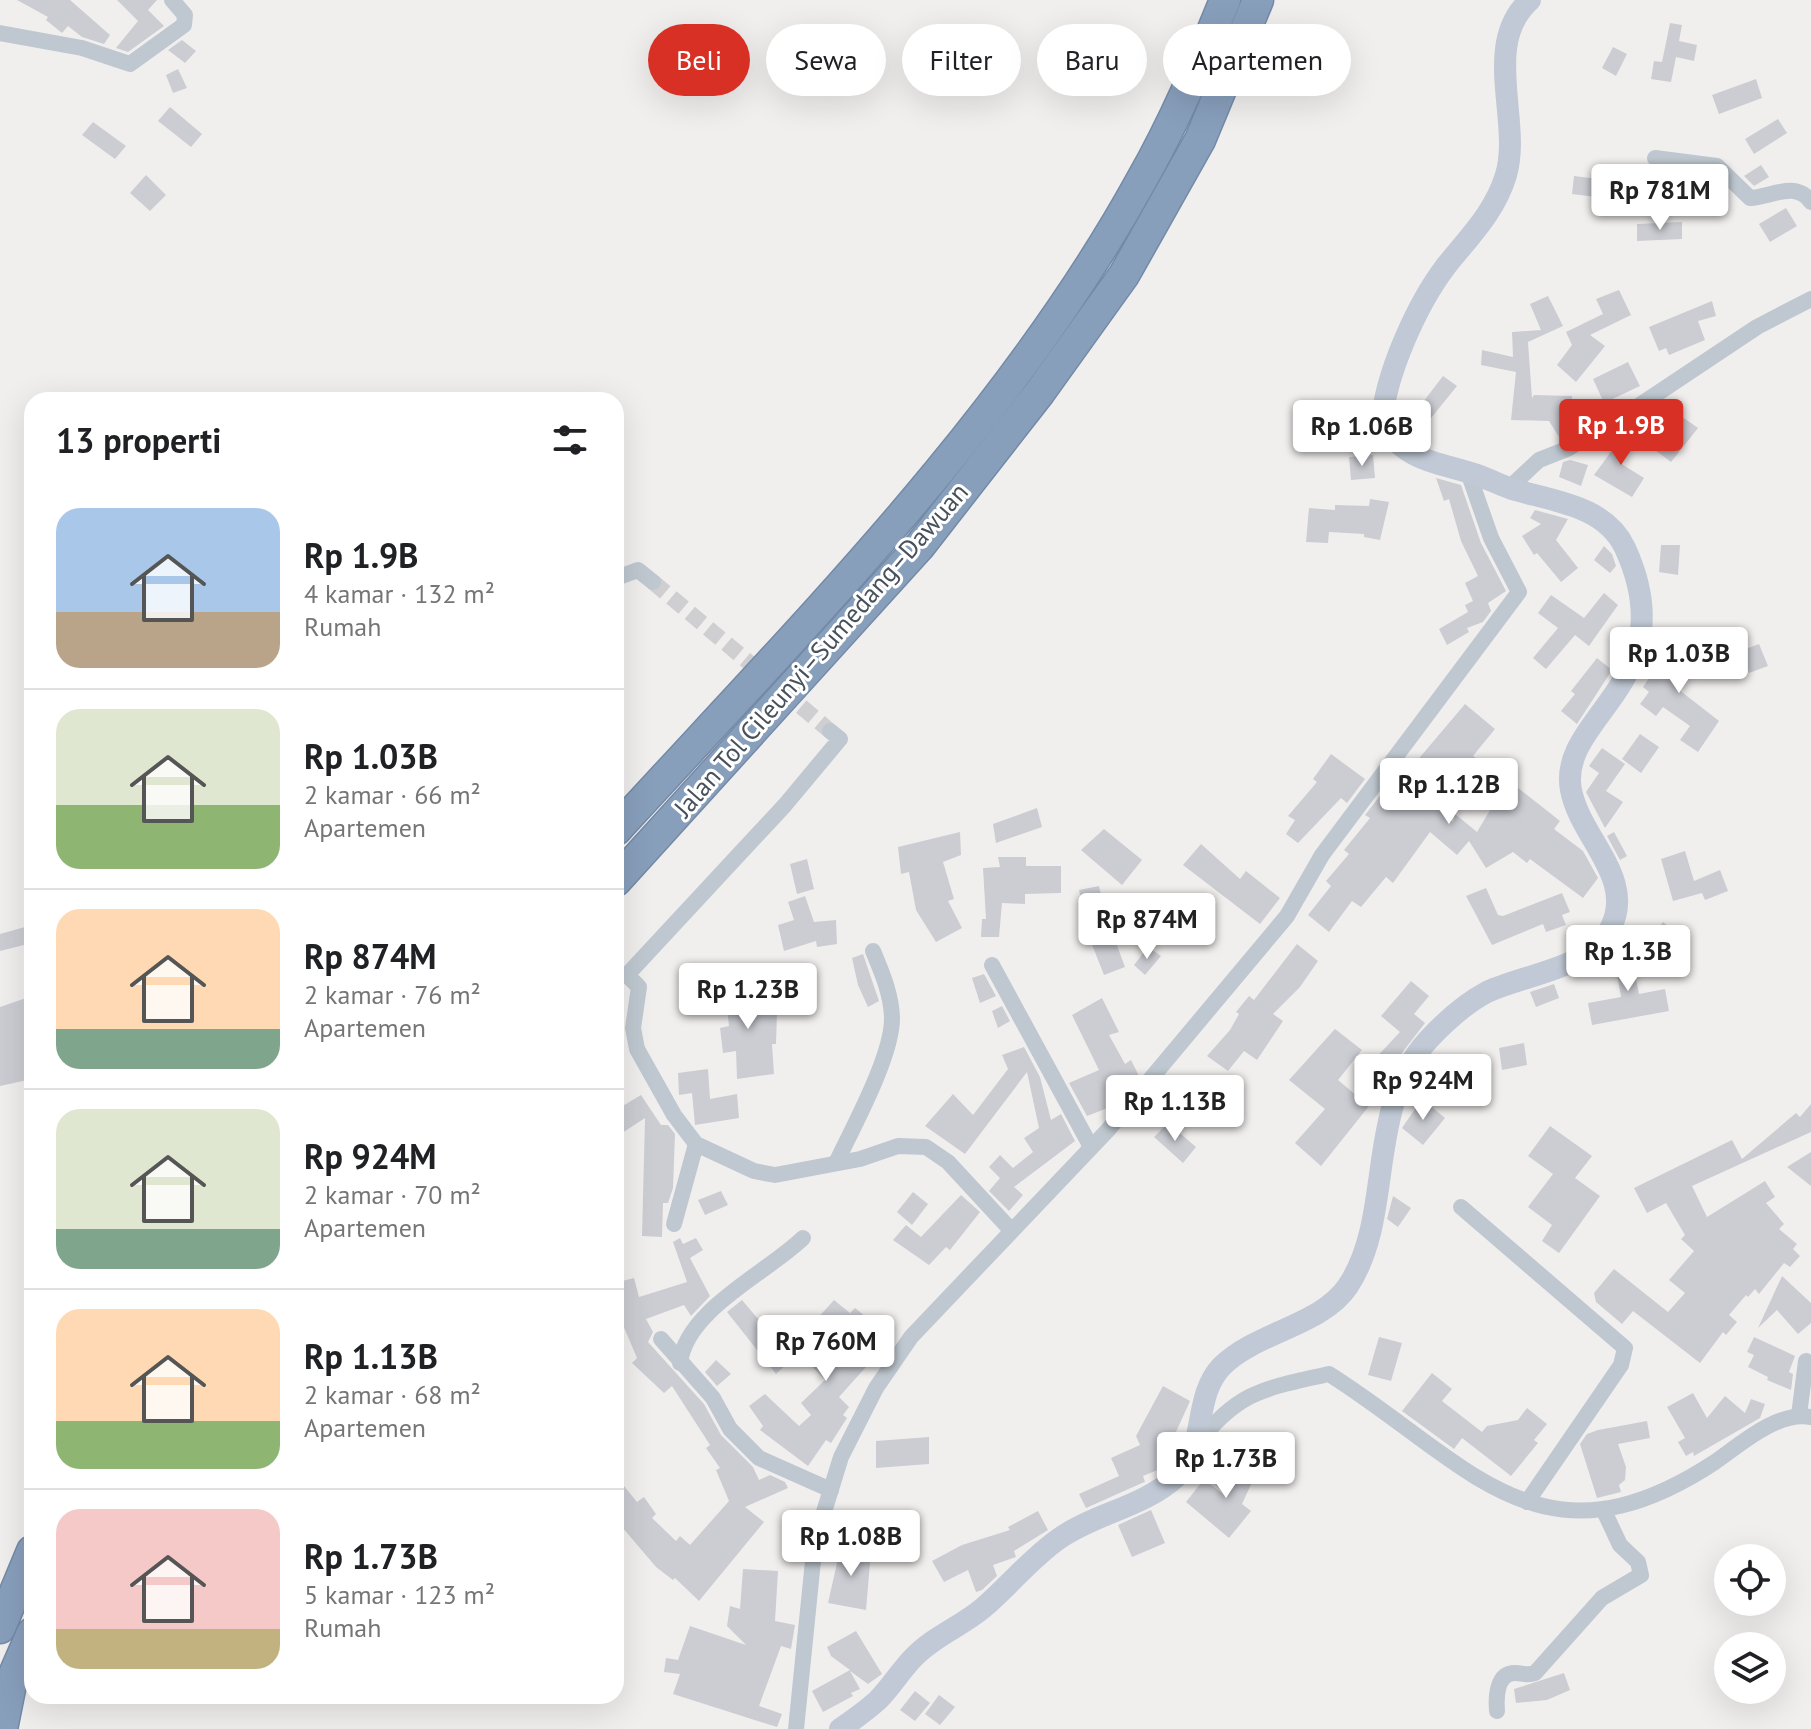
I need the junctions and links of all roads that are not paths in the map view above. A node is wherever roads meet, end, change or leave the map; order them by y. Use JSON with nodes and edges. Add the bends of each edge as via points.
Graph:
{"nodes":[{"id":1,"x":172,"y":0,"type":"edge"},
{"id":2,"x":1225,"y":0,"type":"edge"},
{"id":3,"x":1258,"y":0,"type":"edge"},
{"id":4,"x":1530,"y":0,"type":"edge"},
{"id":5,"x":0,"y":33,"type":"edge"},
{"id":6,"x":1655,"y":158,"type":"dead end"},
{"id":7,"x":1811,"y":202,"type":"edge"},
{"id":8,"x":1811,"y":299,"type":"edge"},
{"id":9,"x":1468,"y":472,"type":"junction"},
{"id":10,"x":1509,"y":488,"type":"junction"},
{"id":11,"x":624,"y":575,"type":"edge"},
{"id":12,"x":653,"y":582,"type":"tunnel mouth"},
{"id":13,"x":830,"y":731,"type":"dead end"},
{"id":14,"x":624,"y":821,"type":"edge"},
{"id":15,"x":624,"y":872,"type":"edge"},
{"id":16,"x":873,"y":951,"type":"dead end"},
{"id":17,"x":992,"y":965,"type":"dead end"},
{"id":18,"x":696,"y":1144,"type":"junction"},
{"id":19,"x":1091,"y":1147,"type":"junction"},
{"id":20,"x":836,"y":1163,"type":"junction"},
{"id":21,"x":1461,"y":1207,"type":"dead end"},
{"id":22,"x":674,"y":1224,"type":"dead end"},
{"id":23,"x":1010,"y":1229,"type":"junction"},
{"id":24,"x":803,"y":1238,"type":"dead end"},
{"id":25,"x":661,"y":1339,"type":"dead end"},
{"id":26,"x":1806,"y":1361,"type":"dead end"},
{"id":27,"x":680,"y":1363,"type":"junction"},
{"id":28,"x":1805,"y":1416,"type":"edge"},
{"id":29,"x":1195,"y":1448,"type":"junction"},
{"id":30,"x":831,"y":1490,"type":"junction"},
{"id":31,"x":1527,"y":1502,"type":"junction"},
{"id":32,"x":1604,"y":1511,"type":"junction"},
{"id":33,"x":24,"y":1570,"type":"edge"},
{"id":34,"x":0,"y":1628,"type":"edge"},
{"id":35,"x":24,"y":1651,"type":"edge"},
{"id":36,"x":1497,"y":1711,"type":"dead end"},
{"id":37,"x":2,"y":1729,"type":"edge"},
{"id":38,"x":796,"y":1729,"type":"edge"},
{"id":39,"x":840,"y":1729,"type":"edge"}],
"edges":[{"from":1,"to":5,"type":"street","via":[[185,15],[184,25],[130,64],[82,48]]},
{"from":2,"to":14,"type":"highway","name":"Jalan Tol Cileunyi–Sumedang–Dawuan","via":[[1191,85],[1141,182],[1016,370],[870,552]]},
{"from":3,"to":15,"type":"highway","name":"Jalan Tol Cileunyi–Sumedang–Dawuan","via":[[1200,140],[1124,275],[1040,392],[919,547]]},
{"from":4,"to":9,"type":"main road","via":[[1509,36],[1505,81],[1510,153],[1500,193],[1429,291],[1383,399],[1382,422],[1401,447],[1428,463]]},
{"from":6,"to":7,"type":"street","via":[[1717,166],[1750,198],[1795,190]]},
{"from":8,"to":10,"type":"street","via":[[1757,327],[1567,449],[1539,460]]},
{"from":9,"to":10,"type":"main road"},
{"from":9,"to":19,"type":"street","via":[[1491,538],[1519,592],[1322,855],[1287,916]]},
{"from":10,"to":29,"type":"main road","via":[[1578,507],[1606,523],[1621,541],[1633,574],[1642,616],[1638,655],[1584,740],[1569,784],[1583,827],[1616,881],[1616,915],[1598,945],[1562,965],[1481,995],[1414,1058],[1391,1109],[1359,1270],[1339,1299],[1254,1342],[1218,1370],[1205,1395]]},
{"from":11,"to":12,"type":"street","via":[[638,570]]},
{"from":13,"to":18,"type":"street","via":[[840,739],[627,975],[639,987],[633,1028],[637,1049]]},
{"from":16,"to":20,"type":"street","via":[[890,996],[892,1021],[880,1063]]},
{"from":17,"to":19,"type":"street"},
{"from":18,"to":20,"type":"street","via":[[765,1173]]},
{"from":18,"to":22,"type":"street"},
{"from":19,"to":23,"type":"street"},
{"from":20,"to":23,"type":"street","via":[[898,1146],[926,1147],[948,1162]]},
{"from":21,"to":31,"type":"street","via":[[1625,1348],[1621,1365]]},
{"from":23,"to":30,"type":"street","via":[[911,1337],[876,1388],[841,1457]]},
{"from":24,"to":27,"type":"street","via":[[718,1304],[689,1336]]},
{"from":25,"to":27,"type":"street"},
{"from":26,"to":28,"type":"street"},
{"from":27,"to":30,"type":"street","via":[[759,1458]]},
{"from":28,"to":32,"type":"street","via":[[1765,1429],[1665,1491]]},
{"from":29,"to":31,"type":"street","via":[[1217,1418],[1248,1395],[1329,1374],[1383,1409],[1438,1455]]},
{"from":29,"to":39,"type":"main road","via":[[1177,1476],[1148,1497],[1077,1528],[1044,1550],[983,1608],[915,1655],[878,1699]]},
{"from":30,"to":38,"type":"street","via":[[815,1541]]},
{"from":31,"to":32,"type":"street"},
{"from":32,"to":36,"type":"street","via":[[1641,1575],[1602,1598],[1535,1673],[1505,1677],[1496,1694]]},
{"from":33,"to":34,"type":"highway"},
{"from":35,"to":37,"type":"highway","via":[[12,1679]]}]}
